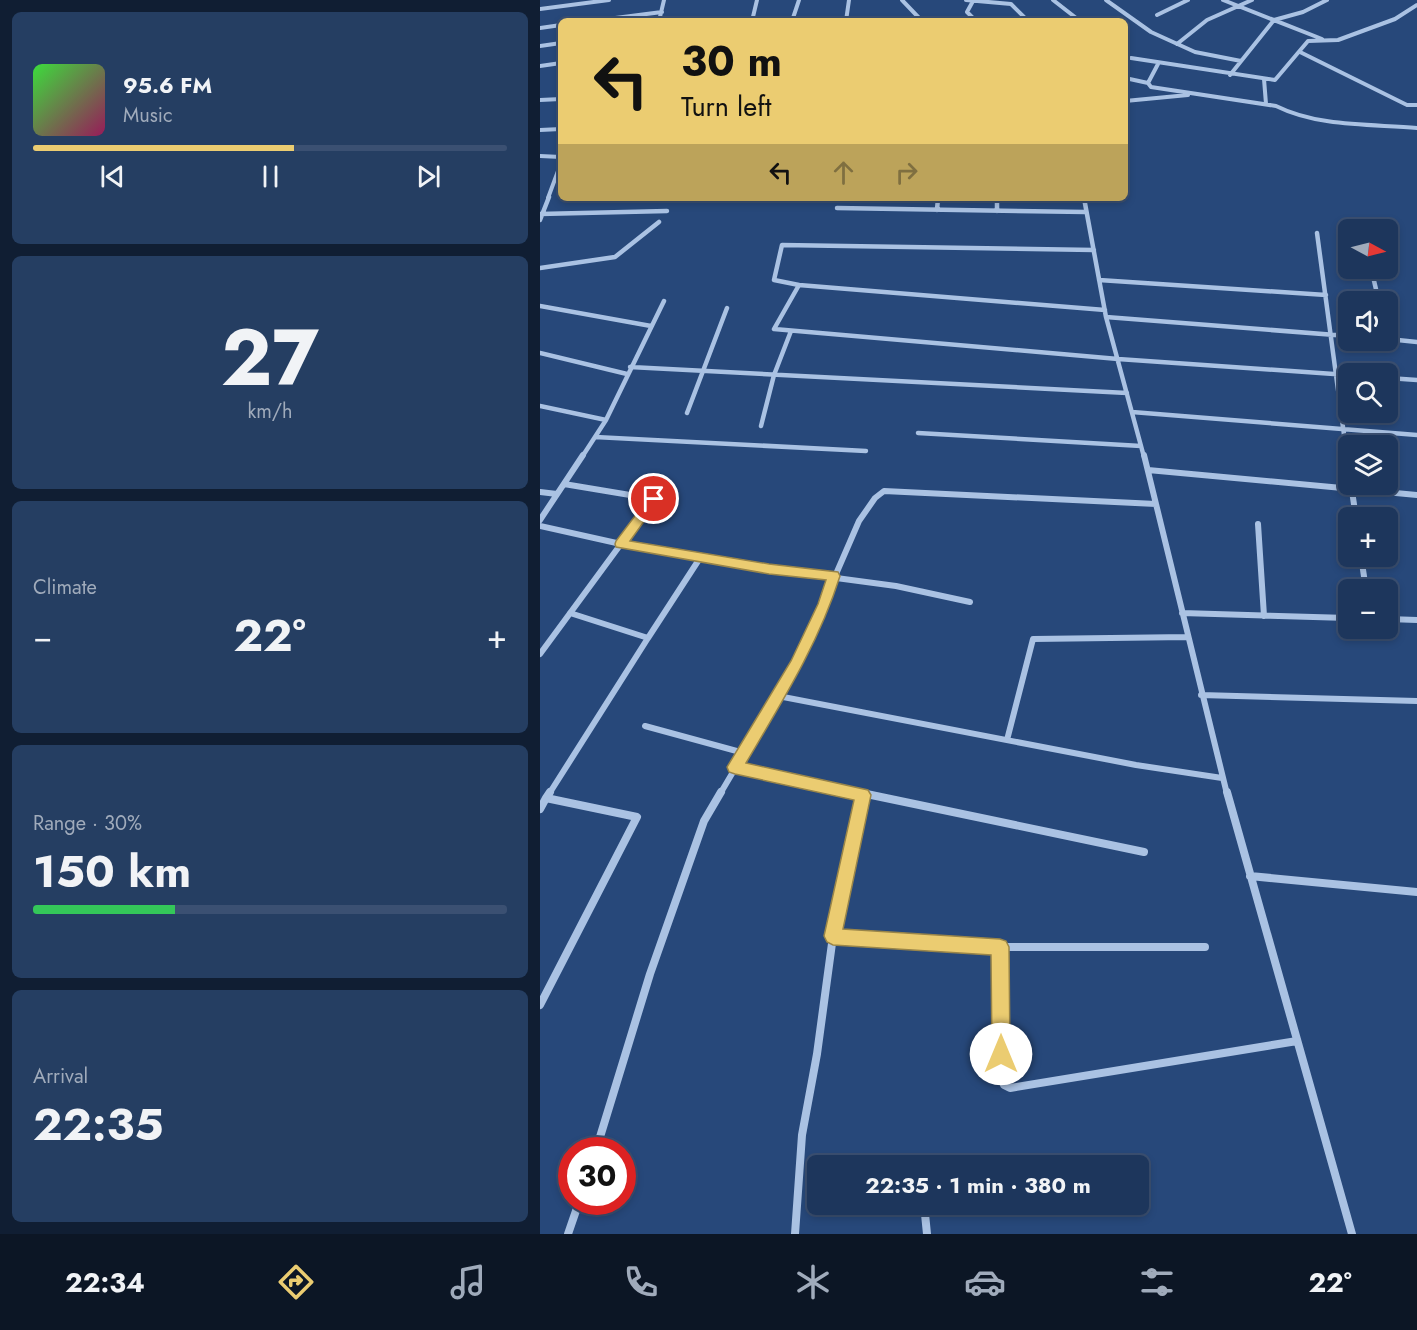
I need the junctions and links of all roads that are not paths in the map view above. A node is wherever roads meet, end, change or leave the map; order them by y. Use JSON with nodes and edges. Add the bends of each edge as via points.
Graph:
{"nodes":[{"id":1,"x":609,"y":0,"type":"edge"},
{"id":2,"x":664,"y":0,"type":"edge"},
{"id":3,"x":757,"y":0,"type":"edge"},
{"id":4,"x":798,"y":0,"type":"edge"},
{"id":5,"x":849,"y":0,"type":"edge"},
{"id":6,"x":902,"y":0,"type":"edge"},
{"id":7,"x":966,"y":0,"type":"edge"},
{"id":8,"x":1053,"y":0,"type":"edge"},
{"id":9,"x":1107,"y":0,"type":"edge"},
{"id":10,"x":1188,"y":0,"type":"edge"},
{"id":11,"x":1223,"y":0,"type":"edge"},
{"id":12,"x":1252,"y":0,"type":"edge"},
{"id":13,"x":1327,"y":0,"type":"edge"},
{"id":14,"x":594,"y":1,"type":"edge"},
{"id":15,"x":973,"y":1,"type":"edge"},
{"id":16,"x":1417,"y":5,"type":"edge"},
{"id":17,"x":1238,"y":6,"type":"junction"},
{"id":18,"x":540,"y":9,"type":"edge"},
{"id":19,"x":663,"y":12,"type":"junction"},
{"id":20,"x":1157,"y":15,"type":"dead end"},
{"id":21,"x":616,"y":18,"type":"edge"},
{"id":22,"x":660,"y":18,"type":"edge"},
{"id":23,"x":753,"y":18,"type":"edge"},
{"id":24,"x":793,"y":18,"type":"edge"},
{"id":25,"x":846,"y":18,"type":"edge"},
{"id":26,"x":919,"y":18,"type":"edge"},
{"id":27,"x":973,"y":18,"type":"edge"},
{"id":28,"x":1025,"y":18,"type":"edge"},
{"id":29,"x":1076,"y":18,"type":"edge"},
{"id":30,"x":1135,"y":20,"type":"junction"},
{"id":31,"x":1274,"y":20,"type":"junction"},
{"id":32,"x":1128,"y":21,"type":"edge"},
{"id":33,"x":558,"y":25,"type":"edge"},
{"id":34,"x":540,"y":28,"type":"edge"},
{"id":35,"x":1323,"y":39,"type":"junction"},
{"id":36,"x":558,"y":43,"type":"edge"},
{"id":37,"x":1177,"y":44,"type":"junction"},
{"id":38,"x":540,"y":46,"type":"edge"},
{"id":39,"x":1300,"y":52,"type":"junction"},
{"id":40,"x":1131,"y":58,"type":"dead end"},
{"id":41,"x":1241,"y":61,"type":"junction"},
{"id":42,"x":558,"y":63,"type":"edge"},
{"id":43,"x":1158,"y":64,"type":"junction"},
{"id":44,"x":540,"y":66,"type":"edge"},
{"id":45,"x":1230,"y":75,"type":"junction"},
{"id":46,"x":1128,"y":79,"type":"edge"},
{"id":47,"x":1264,"y":80,"type":"junction"},
{"id":48,"x":1148,"y":83,"type":"junction"},
{"id":49,"x":1198,"y":94,"type":"junction"},
{"id":50,"x":558,"y":99,"type":"edge"},
{"id":51,"x":540,"y":100,"type":"edge"},
{"id":52,"x":1128,"y":101,"type":"edge"},
{"id":53,"x":1266,"y":104,"type":"junction"},
{"id":54,"x":1417,"y":105,"type":"edge"},
{"id":55,"x":1417,"y":128,"type":"edge"},
{"id":56,"x":558,"y":129,"type":"edge"},
{"id":57,"x":540,"y":130,"type":"edge"},
{"id":58,"x":540,"y":156,"type":"edge"},
{"id":59,"x":558,"y":156,"type":"edge"},
{"id":60,"x":558,"y":170,"type":"edge"},
{"id":61,"x":552,"y":186,"type":"junction"},
{"id":62,"x":558,"y":187,"type":"edge"},
{"id":63,"x":938,"y":201,"type":"edge"},
{"id":64,"x":997,"y":201,"type":"edge"},
{"id":65,"x":1084,"y":201,"type":"edge"},
{"id":66,"x":837,"y":208,"type":"dead end"},
{"id":67,"x":937,"y":210,"type":"junction"},
{"id":68,"x":668,"y":211,"type":"dead end"},
{"id":69,"x":997,"y":211,"type":"junction"},
{"id":70,"x":1086,"y":212,"type":"junction"},
{"id":71,"x":541,"y":214,"type":"edge"},
{"id":72,"x":540,"y":220,"type":"edge"},
{"id":73,"x":659,"y":222,"type":"dead end"},
{"id":74,"x":1317,"y":233,"type":"dead end"},
{"id":75,"x":1094,"y":250,"type":"junction"},
{"id":76,"x":540,"y":268,"type":"edge"},
{"id":77,"x":1099,"y":280,"type":"junction"},
{"id":78,"x":799,"y":285,"type":"junction"},
{"id":79,"x":1326,"y":295,"type":"junction"},
{"id":80,"x":664,"y":301,"type":"dead end"},
{"id":81,"x":540,"y":306,"type":"edge"},
{"id":82,"x":726,"y":308,"type":"dead end"},
{"id":83,"x":1106,"y":314,"type":"junction"},
{"id":84,"x":651,"y":327,"type":"junction"},
{"id":85,"x":791,"y":331,"type":"junction"},
{"id":86,"x":1331,"y":335,"type":"junction"},
{"id":87,"x":1338,"y":335,"type":"edge"},
{"id":88,"x":1398,"y":339,"type":"edge"},
{"id":89,"x":1417,"y":342,"type":"edge"},
{"id":90,"x":540,"y":353,"type":"edge"},
{"id":91,"x":1118,"y":359,"type":"junction"},
{"id":92,"x":630,"y":367,"type":"junction"},
{"id":93,"x":701,"y":371,"type":"junction"},
{"id":94,"x":627,"y":374,"type":"junction"},
{"id":95,"x":1335,"y":374,"type":"junction"},
{"id":96,"x":1338,"y":374,"type":"edge"},
{"id":97,"x":774,"y":375,"type":"junction"},
{"id":98,"x":1398,"y":379,"type":"edge"},
{"id":99,"x":1417,"y":380,"type":"edge"},
{"id":100,"x":1127,"y":393,"type":"junction"},
{"id":101,"x":540,"y":406,"type":"edge"},
{"id":102,"x":1132,"y":412,"type":"junction"},
{"id":103,"x":687,"y":413,"type":"dead end"},
{"id":104,"x":606,"y":420,"type":"junction"},
{"id":105,"x":761,"y":426,"type":"dead end"},
{"id":106,"x":1343,"y":429,"type":"junction"},
{"id":107,"x":918,"y":433,"type":"dead end"},
{"id":108,"x":1344,"y":435,"type":"edge"},
{"id":109,"x":1417,"y":435,"type":"edge"},
{"id":110,"x":595,"y":437,"type":"junction"},
{"id":111,"x":1142,"y":446,"type":"junction"},
{"id":112,"x":866,"y":451,"type":"dead end"},
{"id":113,"x":1148,"y":470,"type":"junction"},
{"id":114,"x":564,"y":484,"type":"junction"},
{"id":115,"x":1338,"y":486,"type":"edge"},
{"id":116,"x":540,"y":492,"type":"edge"},
{"id":117,"x":1398,"y":493,"type":"edge"},
{"id":118,"x":557,"y":494,"type":"junction"},
{"id":119,"x":1417,"y":495,"type":"edge"},
{"id":120,"x":1156,"y":504,"type":"junction"},
{"id":121,"x":540,"y":520,"type":"edge"},
{"id":122,"x":1258,"y":525,"type":"dead end"},
{"id":123,"x":540,"y":526,"type":"edge"},
{"id":124,"x":621,"y":544,"type":"junction"},
{"id":125,"x":700,"y":558,"type":"junction"},
{"id":126,"x":834,"y":576,"type":"junction"},
{"id":127,"x":970,"y":602,"type":"dead end"},
{"id":128,"x":570,"y":613,"type":"junction"},
{"id":129,"x":1182,"y":613,"type":"junction"},
{"id":130,"x":1264,"y":615,"type":"junction"},
{"id":131,"x":1338,"y":618,"type":"edge"},
{"id":132,"x":1398,"y":619,"type":"edge"},
{"id":133,"x":1417,"y":620,"type":"edge"},
{"id":134,"x":1188,"y":637,"type":"junction"},
{"id":135,"x":648,"y":638,"type":"junction"},
{"id":136,"x":540,"y":654,"type":"edge"},
{"id":137,"x":1202,"y":695,"type":"junction"},
{"id":138,"x":778,"y":696,"type":"junction"},
{"id":139,"x":1417,"y":701,"type":"edge"},
{"id":140,"x":645,"y":726,"type":"dead end"},
{"id":141,"x":1007,"y":740,"type":"junction"},
{"id":142,"x":744,"y":753,"type":"junction"},
{"id":143,"x":735,"y":767,"type":"junction"},
{"id":144,"x":1222,"y":778,"type":"junction"},
{"id":145,"x":863,"y":795,"type":"junction"},
{"id":146,"x":546,"y":798,"type":"junction"},
{"id":147,"x":540,"y":809,"type":"edge"},
{"id":148,"x":1143,"y":852,"type":"dead end"},
{"id":149,"x":1250,"y":876,"type":"junction"},
{"id":150,"x":1417,"y":892,"type":"edge"},
{"id":151,"x":833,"y":936,"type":"junction"},
{"id":152,"x":1000,"y":947,"type":"junction"},
{"id":153,"x":1205,"y":947,"type":"dead end"},
{"id":154,"x":540,"y":1005,"type":"edge"},
{"id":155,"x":1297,"y":1041,"type":"junction"},
{"id":156,"x":600,"y":1137,"type":"edge"},
{"id":157,"x":575,"y":1215,"type":"edge"},
{"id":158,"x":925,"y":1215,"type":"edge"},
{"id":159,"x":568,"y":1234,"type":"edge"},
{"id":160,"x":795,"y":1234,"type":"edge"},
{"id":161,"x":927,"y":1234,"type":"edge"},
{"id":162,"x":1352,"y":1234,"type":"edge"}],
"edges":[{"from":1,"to":14,"type":"street"},
{"from":2,"to":19,"type":"street"},
{"from":3,"to":23,"type":"street"},
{"from":4,"to":24,"type":"street"},
{"from":5,"to":25,"type":"street"},
{"from":6,"to":26,"type":"street"},
{"from":7,"to":15,"type":"street"},
{"from":8,"to":29,"type":"street"},
{"from":9,"to":30,"type":"street"},
{"from":10,"to":20,"type":"street"},
{"from":11,"to":17,"type":"street"},
{"from":12,"to":17,"type":"street"},
{"from":13,"to":31,"type":"street"},
{"from":14,"to":18,"type":"street"},
{"from":15,"to":27,"type":"street","via":[[968,12]]},
{"from":15,"to":28,"type":"street","via":[[1011,4]]},
{"from":16,"to":35,"type":"street","via":[[1386,23],[1338,40]]},
{"from":17,"to":31,"type":"street"},
{"from":17,"to":37,"type":"street","via":[[1207,20]]},
{"from":19,"to":21,"type":"street"},
{"from":19,"to":22,"type":"street"},
{"from":30,"to":32,"type":"street"},
{"from":30,"to":37,"type":"street"},
{"from":31,"to":35,"type":"street"},
{"from":31,"to":41,"type":"street"},
{"from":33,"to":34,"type":"street"},
{"from":35,"to":39,"type":"street","via":[[1308,41]]},
{"from":36,"to":38,"type":"street"},
{"from":37,"to":41,"type":"street","via":[[1202,54]]},
{"from":39,"to":47,"type":"street","via":[[1278,78]]},
{"from":39,"to":54,"type":"street","via":[[1407,105]]},
{"from":40,"to":43,"type":"street"},
{"from":41,"to":45,"type":"street"},
{"from":42,"to":44,"type":"street"},
{"from":43,"to":45,"type":"street"},
{"from":43,"to":48,"type":"street"},
{"from":45,"to":47,"type":"street"},
{"from":46,"to":48,"type":"street"},
{"from":47,"to":53,"type":"street"},
{"from":48,"to":49,"type":"street","via":[[1151,87]]},
{"from":49,"to":52,"type":"street"},
{"from":49,"to":53,"type":"street"},
{"from":50,"to":51,"type":"street"},
{"from":53,"to":55,"type":"street","via":[[1294,115],[1323,120]]},
{"from":56,"to":57,"type":"street"},
{"from":58,"to":59,"type":"street"},
{"from":60,"to":61,"type":"street"},
{"from":61,"to":62,"type":"street"},
{"from":61,"to":71,"type":"street"},
{"from":63,"to":67,"type":"street"},
{"from":64,"to":69,"type":"street"},
{"from":65,"to":70,"type":"street"},
{"from":66,"to":67,"type":"street"},
{"from":67,"to":69,"type":"street"},
{"from":68,"to":71,"type":"street"},
{"from":69,"to":70,"type":"street"},
{"from":70,"to":75,"type":"street"},
{"from":71,"to":72,"type":"street"},
{"from":73,"to":76,"type":"street","via":[[615,257]]},
{"from":74,"to":79,"type":"street"},
{"from":75,"to":77,"type":"street"},
{"from":75,"to":78,"type":"street","via":[[782,246],[774,280]]},
{"from":77,"to":79,"type":"street"},
{"from":77,"to":83,"type":"street"},
{"from":78,"to":83,"type":"street"},
{"from":78,"to":85,"type":"street","via":[[774,330]]},
{"from":79,"to":86,"type":"street"},
{"from":80,"to":84,"type":"street"},
{"from":81,"to":84,"type":"street"},
{"from":82,"to":93,"type":"street"},
{"from":83,"to":86,"type":"street"},
{"from":83,"to":91,"type":"street"},
{"from":84,"to":92,"type":"street"},
{"from":85,"to":91,"type":"street"},
{"from":85,"to":97,"type":"street"},
{"from":86,"to":87,"type":"street"},
{"from":86,"to":95,"type":"street"},
{"from":88,"to":89,"type":"street"},
{"from":90,"to":94,"type":"street"},
{"from":91,"to":95,"type":"street"},
{"from":91,"to":100,"type":"street"},
{"from":92,"to":93,"type":"street"},
{"from":92,"to":94,"type":"street"},
{"from":93,"to":97,"type":"street"},
{"from":93,"to":103,"type":"street"},
{"from":94,"to":104,"type":"street"},
{"from":95,"to":96,"type":"street"},
{"from":95,"to":106,"type":"street"},
{"from":97,"to":100,"type":"street"},
{"from":97,"to":105,"type":"street"},
{"from":98,"to":99,"type":"street"},
{"from":100,"to":102,"type":"street"},
{"from":101,"to":104,"type":"street"},
{"from":102,"to":106,"type":"street"},
{"from":102,"to":111,"type":"street"},
{"from":104,"to":110,"type":"street"},
{"from":106,"to":108,"type":"street"},
{"from":106,"to":109,"type":"street"},
{"from":107,"to":111,"type":"street"},
{"from":110,"to":112,"type":"street"},
{"from":110,"to":114,"type":"street"},
{"from":111,"to":113,"type":"street"},
{"from":113,"to":115,"type":"street"},
{"from":113,"to":120,"type":"street"},
{"from":114,"to":118,"type":"street"},
{"from":114,"to":124,"type":"street","via":[[654,499]]},
{"from":116,"to":118,"type":"street"},
{"from":117,"to":119,"type":"street"},
{"from":118,"to":121,"type":"street"},
{"from":120,"to":126,"type":"street","via":[[884,491],[859,521]]},
{"from":120,"to":129,"type":"street"},
{"from":122,"to":130,"type":"street"},
{"from":123,"to":124,"type":"street"},
{"from":124,"to":125,"type":"street"},
{"from":124,"to":128,"type":"street"},
{"from":125,"to":126,"type":"street"},
{"from":125,"to":135,"type":"street"},
{"from":126,"to":127,"type":"street"},
{"from":126,"to":138,"type":"street","via":[[797,664]]},
{"from":128,"to":135,"type":"street"},
{"from":128,"to":136,"type":"street"},
{"from":129,"to":130,"type":"street"},
{"from":129,"to":134,"type":"street"},
{"from":130,"to":131,"type":"street"},
{"from":132,"to":133,"type":"street"},
{"from":134,"to":137,"type":"street"},
{"from":134,"to":141,"type":"street","via":[[1033,639]]},
{"from":135,"to":146,"type":"street"},
{"from":137,"to":139,"type":"street"},
{"from":137,"to":144,"type":"street"},
{"from":138,"to":141,"type":"street"},
{"from":138,"to":142,"type":"street"},
{"from":140,"to":142,"type":"street"},
{"from":141,"to":144,"type":"street"},
{"from":142,"to":143,"type":"street"},
{"from":143,"to":145,"type":"street"},
{"from":143,"to":156,"type":"street","via":[[704,821],[650,974]]},
{"from":144,"to":149,"type":"street"},
{"from":145,"to":148,"type":"street"},
{"from":145,"to":151,"type":"street"},
{"from":146,"to":147,"type":"street"},
{"from":146,"to":154,"type":"street","via":[[637,817]]},
{"from":149,"to":150,"type":"street"},
{"from":149,"to":155,"type":"street"},
{"from":151,"to":152,"type":"street"},
{"from":151,"to":160,"type":"street","via":[[802,1135]]},
{"from":152,"to":153,"type":"street"},
{"from":152,"to":155,"type":"street","via":[[1001,1074],[1004,1085],[1010,1088]]},
{"from":155,"to":162,"type":"street"},
{"from":157,"to":159,"type":"street"},
{"from":158,"to":161,"type":"street"}]}
